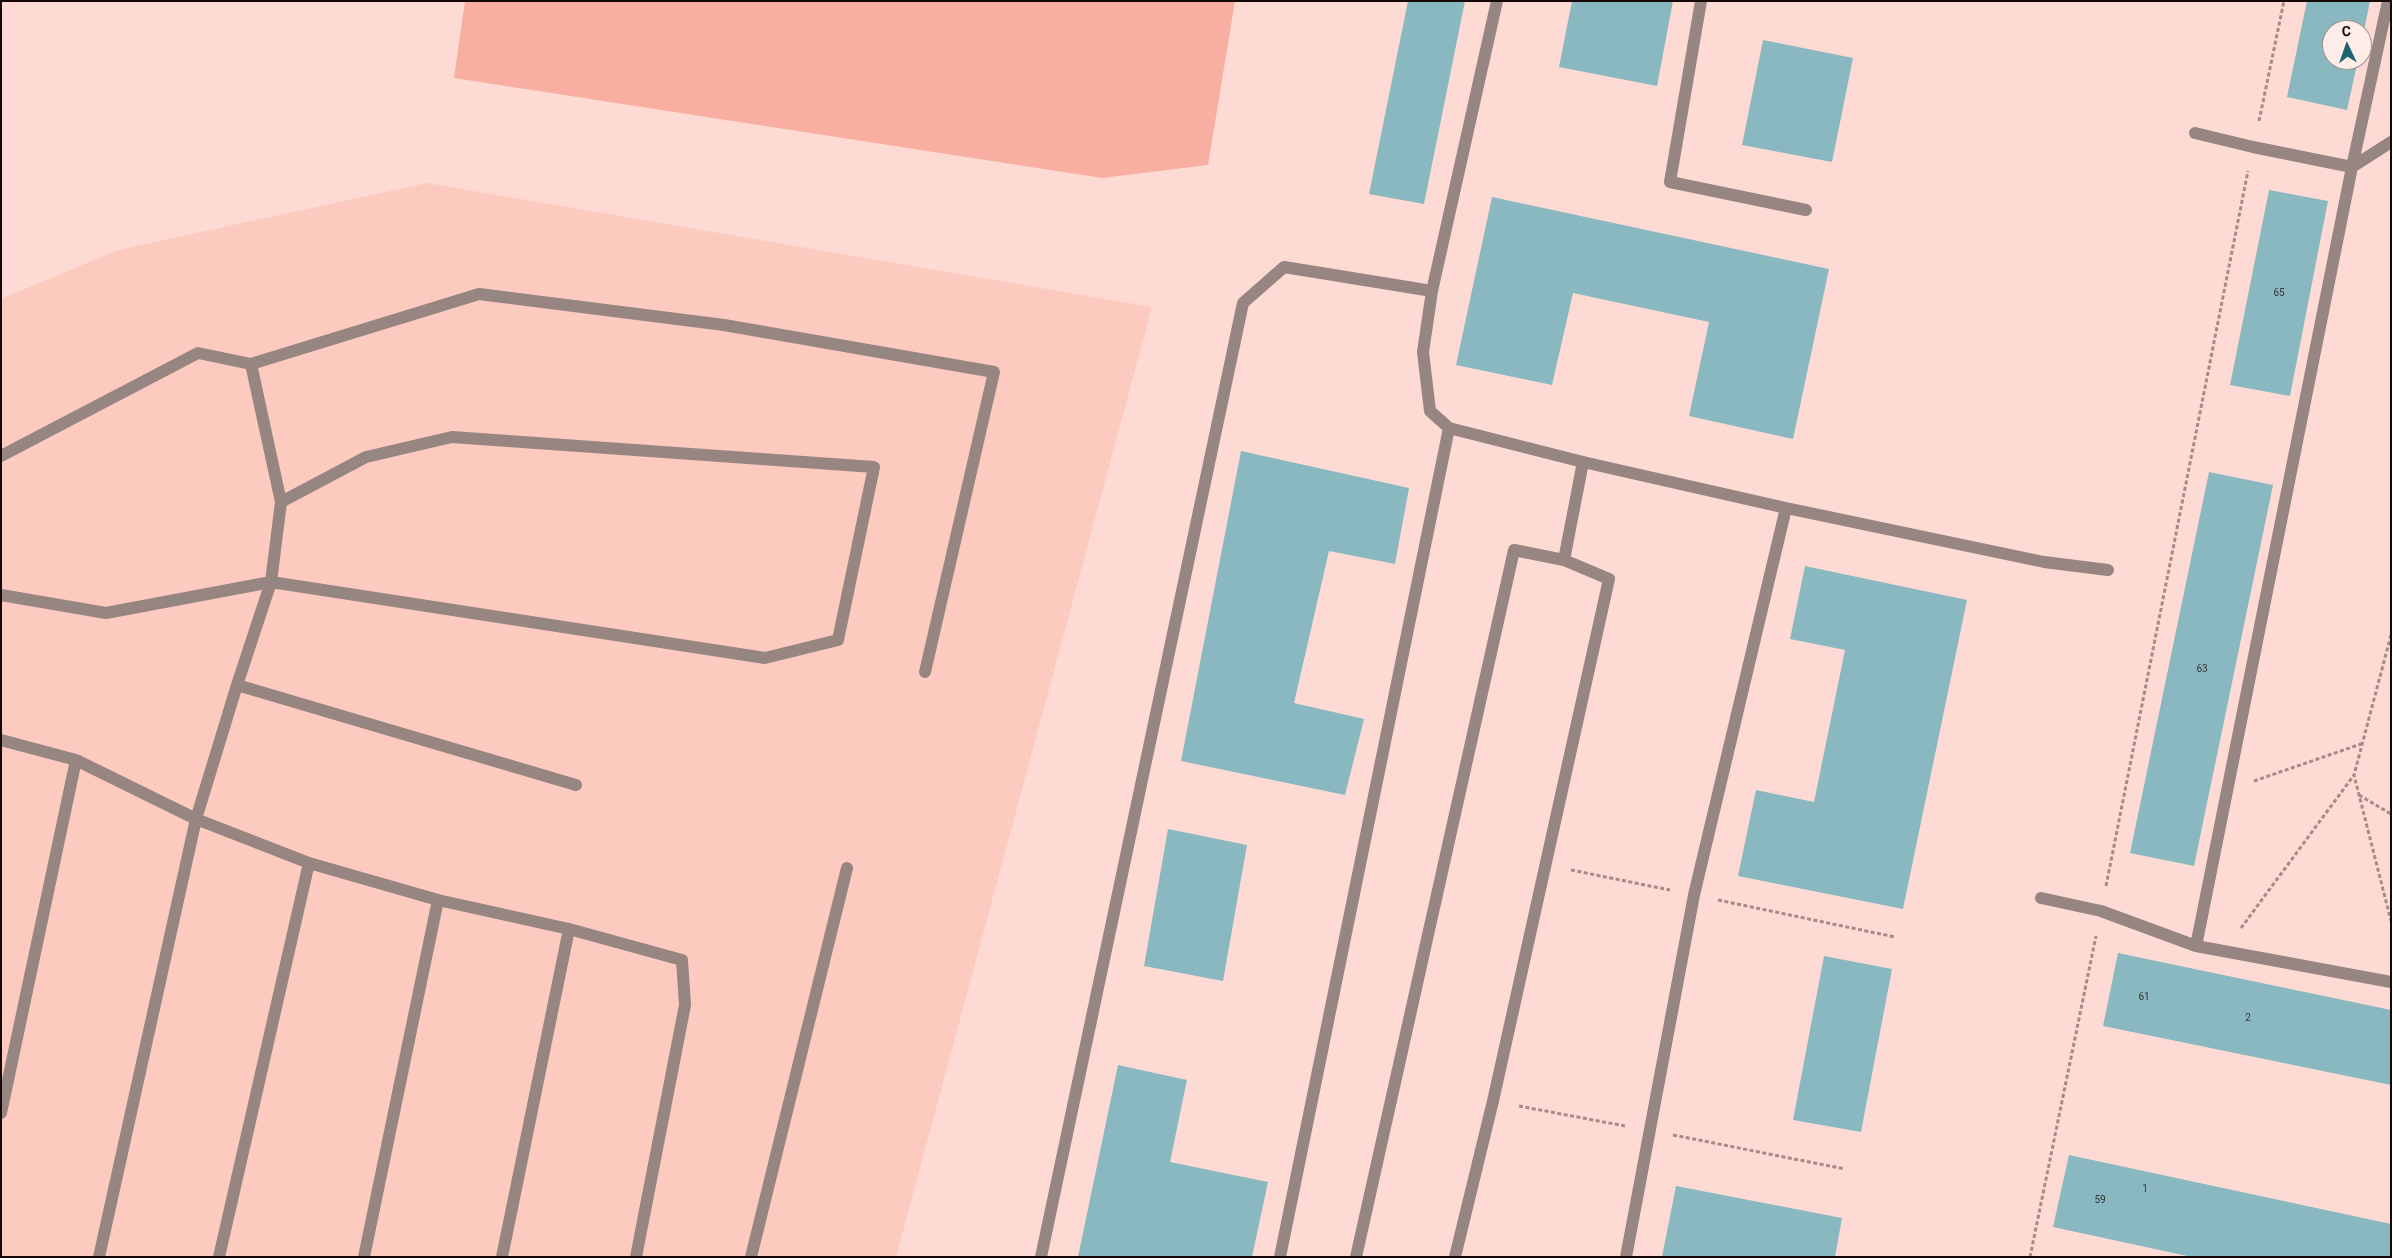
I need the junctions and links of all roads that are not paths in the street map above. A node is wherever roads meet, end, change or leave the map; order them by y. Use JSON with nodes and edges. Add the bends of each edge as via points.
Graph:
{"nodes":[{"id":1,"x":1497,"y":1,"type":"edge"},
{"id":2,"x":1701,"y":1,"type":"edge"},
{"id":3,"x":2388,"y":1,"type":"edge"},
{"id":4,"x":2195,"y":133,"type":"dead end"},
{"id":5,"x":2391,"y":142,"type":"edge"},
{"id":6,"x":2352,"y":167,"type":"junction"},
{"id":7,"x":1806,"y":210,"type":"dead end"},
{"id":8,"x":1432,"y":291,"type":"junction"},
{"id":9,"x":250,"y":364,"type":"junction"},
{"id":10,"x":1449,"y":428,"type":"junction"},
{"id":11,"x":1,"y":456,"type":"edge"},
{"id":12,"x":1584,"y":462,"type":"junction"},
{"id":13,"x":281,"y":502,"type":"junction"},
{"id":14,"x":1786,"y":508,"type":"junction"},
{"id":15,"x":1564,"y":560,"type":"junction"},
{"id":16,"x":2108,"y":570,"type":"dead end"},
{"id":17,"x":271,"y":582,"type":"junction"},
{"id":18,"x":1,"y":595,"type":"edge"},
{"id":19,"x":925,"y":672,"type":"dead end"},
{"id":20,"x":237,"y":685,"type":"junction"},
{"id":21,"x":1,"y":740,"type":"edge"},
{"id":22,"x":76,"y":760,"type":"junction"},
{"id":23,"x":576,"y":785,"type":"dead end"},
{"id":24,"x":196,"y":819,"type":"junction"},
{"id":25,"x":309,"y":863,"type":"junction"},
{"id":26,"x":847,"y":868,"type":"dead end"},
{"id":27,"x":2041,"y":898,"type":"dead end"},
{"id":28,"x":438,"y":900,"type":"junction"},
{"id":29,"x":569,"y":930,"type":"junction"},
{"id":30,"x":2196,"y":946,"type":"junction"},
{"id":31,"x":2391,"y":982,"type":"edge"},
{"id":32,"x":1,"y":1113,"type":"edge"},
{"id":33,"x":99,"y":1257,"type":"edge"},
{"id":34,"x":219,"y":1257,"type":"edge"},
{"id":35,"x":364,"y":1257,"type":"edge"},
{"id":36,"x":502,"y":1257,"type":"edge"},
{"id":37,"x":636,"y":1257,"type":"edge"},
{"id":38,"x":751,"y":1257,"type":"edge"},
{"id":39,"x":1041,"y":1257,"type":"edge"},
{"id":40,"x":1280,"y":1257,"type":"edge"},
{"id":41,"x":1356,"y":1257,"type":"edge"},
{"id":42,"x":1455,"y":1257,"type":"edge"},
{"id":43,"x":1626,"y":1257,"type":"edge"}],
"edges":[{"from":1,"to":8,"type":"lane"},
{"from":2,"to":7,"type":"lane","via":[[1670,182]]},
{"from":3,"to":6,"type":"lane"},
{"from":4,"to":6,"type":"lane"},
{"from":5,"to":6,"type":"lane"},
{"from":6,"to":30,"type":"lane"},
{"from":8,"to":10,"type":"lane","via":[[1423,352],[1430,411]]},
{"from":8,"to":39,"type":"lane","via":[[1284,267],[1243,302]]},
{"from":9,"to":11,"type":"lane","via":[[198,353]]},
{"from":9,"to":13,"type":"lane"},
{"from":9,"to":19,"type":"lane","via":[[479,294],[724,325],[994,372]]},
{"from":10,"to":12,"type":"lane"},
{"from":10,"to":40,"type":"lane"},
{"from":12,"to":14,"type":"lane"},
{"from":12,"to":15,"type":"lane"},
{"from":13,"to":17,"type":"lane"},
{"from":13,"to":17,"type":"lane","via":[[366,457],[452,437],[874,467],[838,640],[765,658]]},
{"from":14,"to":16,"type":"lane","via":[[2044,562]]},
{"from":14,"to":43,"type":"lane","via":[[1694,895]]},
{"from":15,"to":41,"type":"lane","via":[[1514,550]]},
{"from":15,"to":42,"type":"lane","via":[[1609,578],[1493,1101]]},
{"from":17,"to":18,"type":"lane","via":[[106,613]]},
{"from":17,"to":20,"type":"lane"},
{"from":20,"to":23,"type":"lane"},
{"from":20,"to":24,"type":"lane"},
{"from":21,"to":22,"type":"lane"},
{"from":22,"to":24,"type":"lane"},
{"from":22,"to":32,"type":"lane"},
{"from":24,"to":25,"type":"lane"},
{"from":24,"to":33,"type":"lane"},
{"from":25,"to":28,"type":"lane"},
{"from":25,"to":34,"type":"lane"},
{"from":26,"to":38,"type":"lane"},
{"from":27,"to":30,"type":"lane","via":[[2101,911]]},
{"from":28,"to":29,"type":"lane"},
{"from":28,"to":35,"type":"lane"},
{"from":29,"to":36,"type":"lane"},
{"from":29,"to":37,"type":"lane","via":[[682,960],[685,1004]]},
{"from":30,"to":31,"type":"lane"}]}
